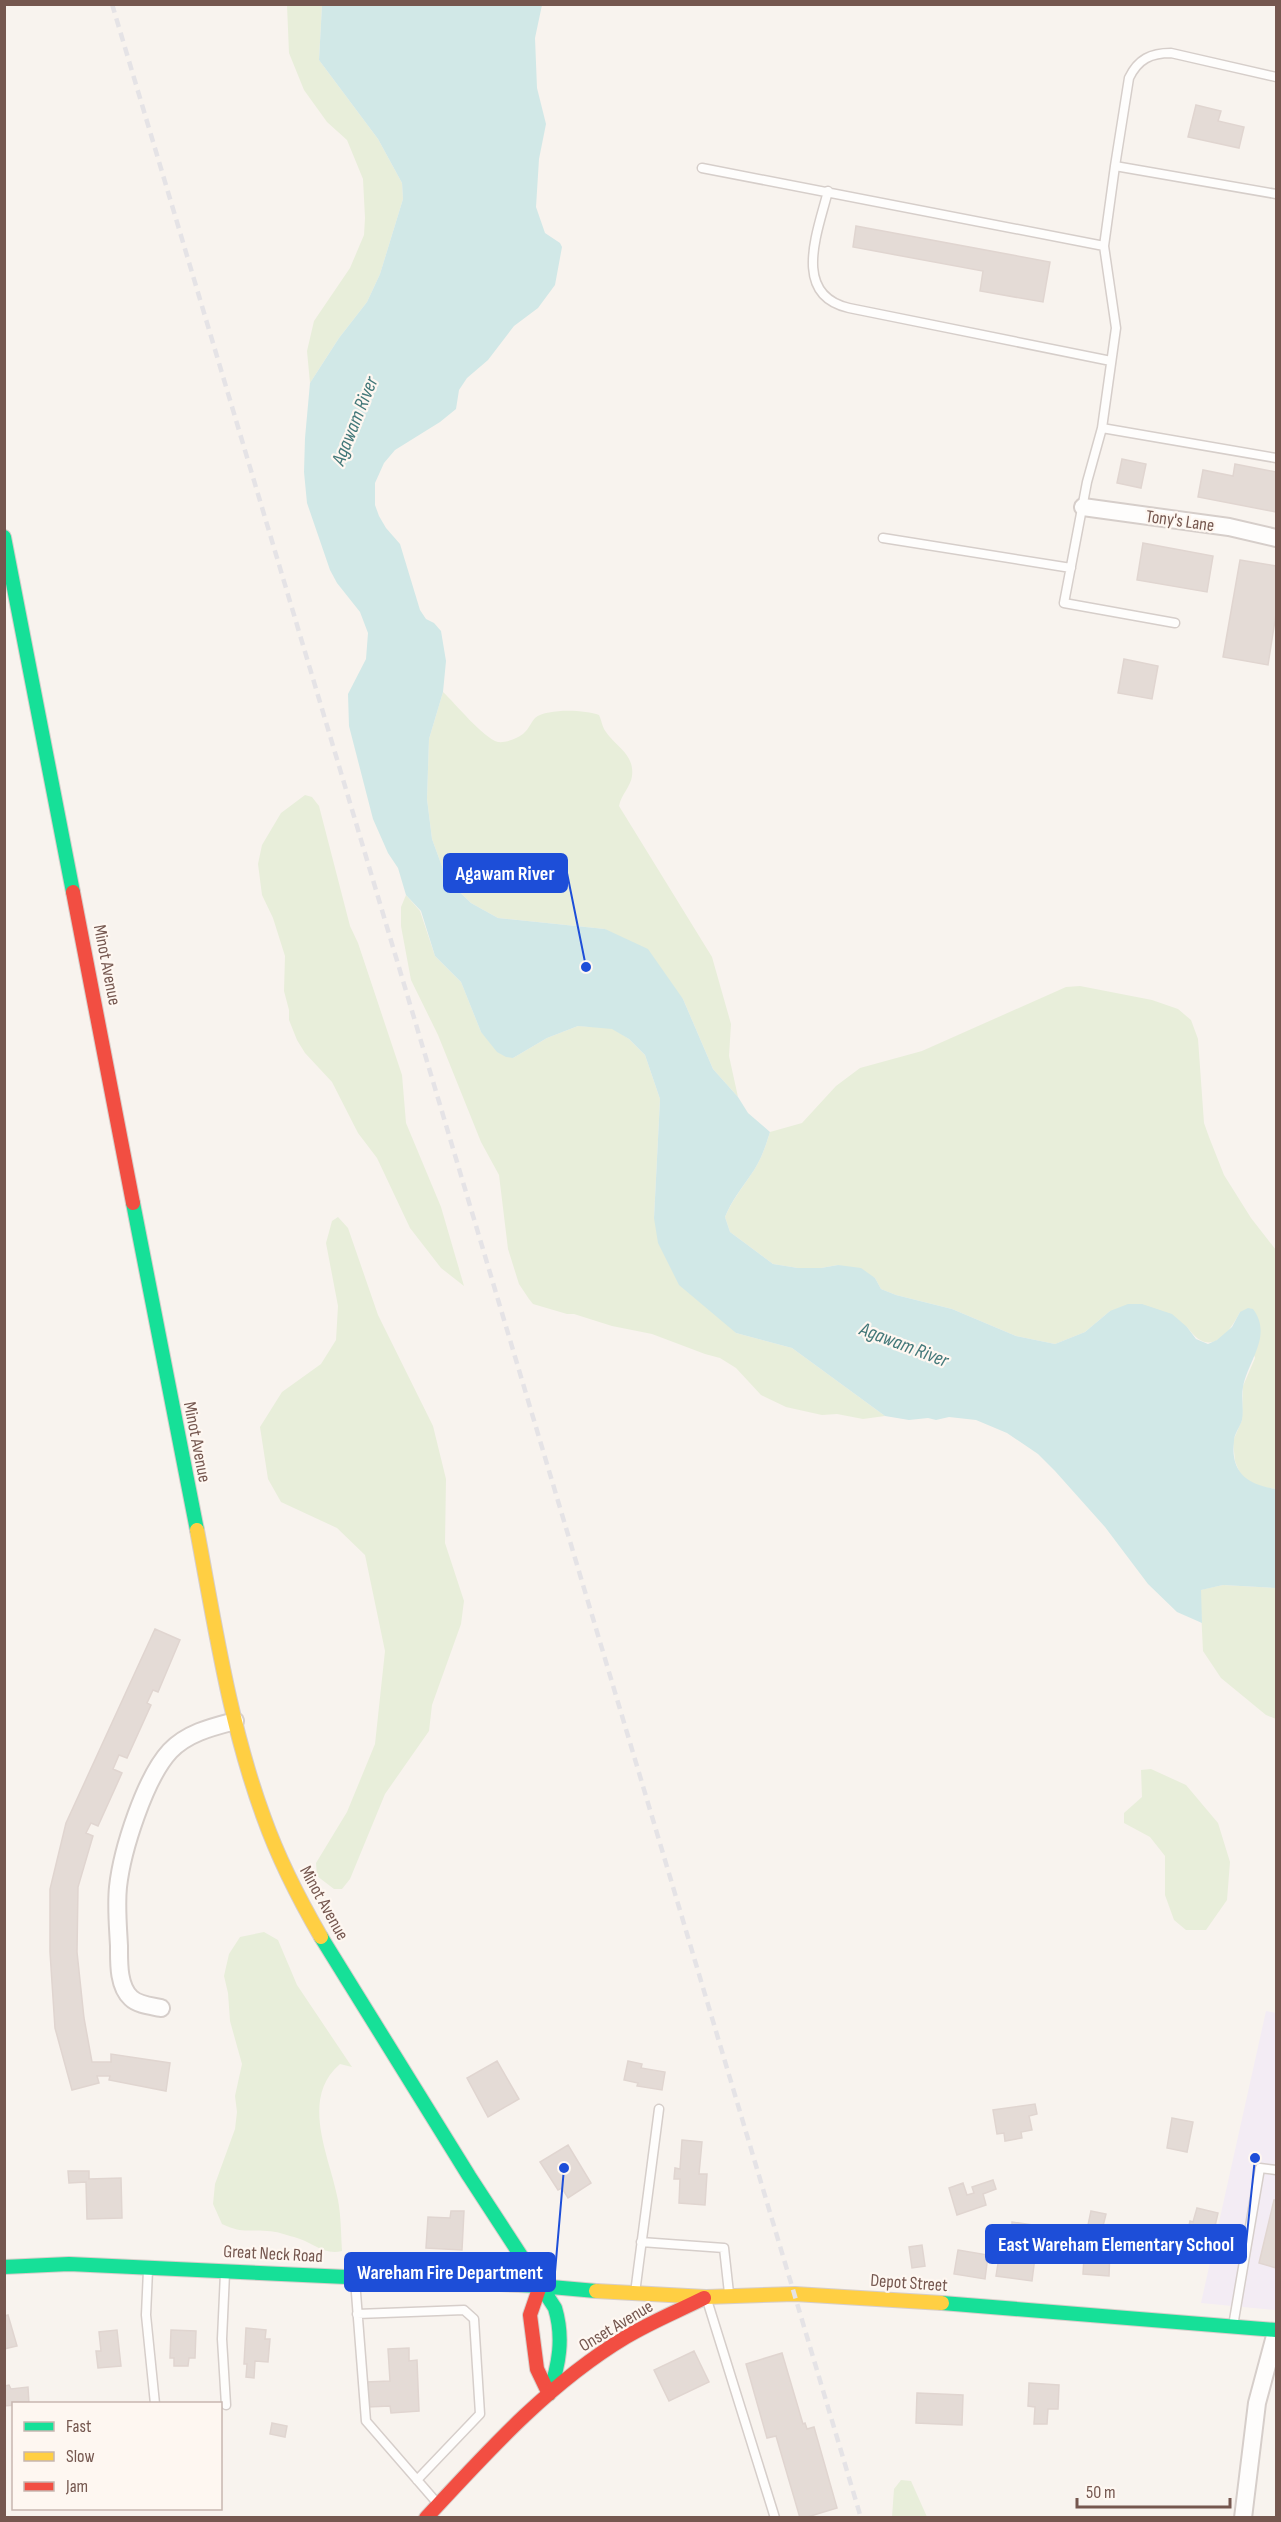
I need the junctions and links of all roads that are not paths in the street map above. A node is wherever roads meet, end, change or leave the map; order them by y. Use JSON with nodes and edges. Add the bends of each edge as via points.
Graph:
{"nodes":[{"id":1,"x":1276,"y":77,"type":"edge"},
{"id":2,"x":1115,"y":166,"type":"junction"},
{"id":3,"x":702,"y":168,"type":"dead end"},
{"id":4,"x":828,"y":191,"type":"junction"},
{"id":5,"x":1276,"y":194,"type":"edge"},
{"id":6,"x":1104,"y":246,"type":"junction"},
{"id":7,"x":1112,"y":361,"type":"junction"},
{"id":8,"x":1102,"y":428,"type":"junction"},
{"id":9,"x":1276,"y":458,"type":"edge"},
{"id":10,"x":1083,"y":507,"type":"junction"},
{"id":11,"x":4,"y":537,"type":"edge"},
{"id":12,"x":883,"y":538,"type":"dead end"},
{"id":13,"x":1276,"y":538,"type":"edge"},
{"id":14,"x":1071,"y":568,"type":"junction"},
{"id":15,"x":11,"y":597,"type":"edge"},
{"id":16,"x":1175,"y":623,"type":"dead end"},
{"id":17,"x":235,"y":1721,"type":"junction"},
{"id":18,"x":161,"y":2008,"type":"dead end"},
{"id":19,"x":659,"y":2109,"type":"dead end"},
{"id":20,"x":1276,"y":2170,"type":"edge"},
{"id":21,"x":641,"y":2242,"type":"junction"},
{"id":22,"x":4,"y":2267,"type":"edge"},
{"id":23,"x":148,"y":2267,"type":"junction"},
{"id":24,"x":225,"y":2270,"type":"junction"},
{"id":25,"x":354,"y":2276,"type":"junction"},
{"id":26,"x":540,"y":2286,"type":"junction"},
{"id":27,"x":635,"y":2294,"type":"junction"},
{"id":28,"x":730,"y":2296,"type":"junction"},
{"id":29,"x":706,"y":2297,"type":"junction"},
{"id":30,"x":357,"y":2314,"type":"junction"},
{"id":31,"x":1233,"y":2327,"type":"junction"},
{"id":32,"x":1276,"y":2332,"type":"edge"},
{"id":33,"x":549,"y":2394,"type":"junction"},
{"id":34,"x":155,"y":2402,"type":"edge"},
{"id":35,"x":226,"y":2405,"type":"dead end"},
{"id":36,"x":417,"y":2480,"type":"junction"},
{"id":37,"x":438,"y":2505,"type":"junction"},
{"id":38,"x":426,"y":2517,"type":"edge"},
{"id":39,"x":775,"y":2517,"type":"edge"},
{"id":40,"x":1243,"y":2517,"type":"edge"}],
"edges":[{"from":1,"to":2,"type":"lane","via":[[1171,53],[1144,58],[1130,78]]},
{"from":2,"to":5,"type":"lane"},
{"from":2,"to":6,"type":"lane"},
{"from":3,"to":4,"type":"lane"},
{"from":4,"to":6,"type":"lane"},
{"from":4,"to":7,"type":"lane","via":[[813,268],[819,291],[826,299],[849,308]]},
{"from":6,"to":7,"type":"lane","via":[[1116,328]]},
{"from":7,"to":8,"type":"lane"},
{"from":8,"to":9,"type":"lane"},
{"from":8,"to":10,"type":"lane"},
{"from":10,"to":13,"type":"street","name":"Tony's Lane","via":[[1229,527]]},
{"from":10,"to":14,"type":"lane"},
{"from":11,"to":15,"type":"main road","name":"Minot Avenue"},
{"from":12,"to":14,"type":"lane"},
{"from":14,"to":16,"type":"lane","via":[[1064,603]]},
{"from":15,"to":17,"type":"main road","name":"Minot Avenue"},
{"from":17,"to":18,"type":"street","via":[[192,1735],[164,1759],[146,1792],[123,1861],[117,1898],[122,1979],[130,1998]]},
{"from":17,"to":26,"type":"main road","name":"Minot Avenue","via":[[255,1794],[298,1895]]},
{"from":19,"to":21,"type":"lane"},
{"from":20,"to":31,"type":"lane","via":[[1260,2168]]},
{"from":21,"to":27,"type":"lane"},
{"from":21,"to":28,"type":"lane","via":[[724,2248]]},
{"from":22,"to":23,"type":"main road","name":"Great Neck Road"},
{"from":23,"to":24,"type":"main road","name":"Great Neck Road"},
{"from":23,"to":34,"type":"lane","via":[[146,2315]]},
{"from":24,"to":25,"type":"main road","name":"Great Neck Road"},
{"from":24,"to":35,"type":"lane","via":[[222,2339]]},
{"from":25,"to":26,"type":"main road","name":"Great Neck Road"},
{"from":25,"to":30,"type":"lane"},
{"from":26,"to":27,"type":"main road","name":"Depot Street"},
{"from":26,"to":33,"type":"main road","via":[[530,2314],[537,2369]]},
{"from":26,"to":33,"type":"main road","name":"Onset Avenue","via":[[560,2321],[558,2365]]},
{"from":27,"to":29,"type":"main road","name":"Depot Street"},
{"from":28,"to":29,"type":"main road","name":"Depot Street"},
{"from":28,"to":31,"type":"main road","name":"Depot Street","via":[[818,2295]]},
{"from":29,"to":33,"type":"main road","name":"Onset Avenue","via":[[627,2337]]},
{"from":29,"to":39,"type":"lane"},
{"from":30,"to":36,"type":"lane","via":[[366,2421]]},
{"from":30,"to":36,"type":"lane","via":[[464,2310],[474,2319],[480,2414]]},
{"from":31,"to":32,"type":"main road","name":"Depot Street"},
{"from":32,"to":40,"type":"street","via":[[1257,2403]]},
{"from":33,"to":37,"type":"main road","name":"Onset Avenue"},
{"from":36,"to":37,"type":"lane"},
{"from":37,"to":38,"type":"main road","name":"Onset Avenue"}]}
